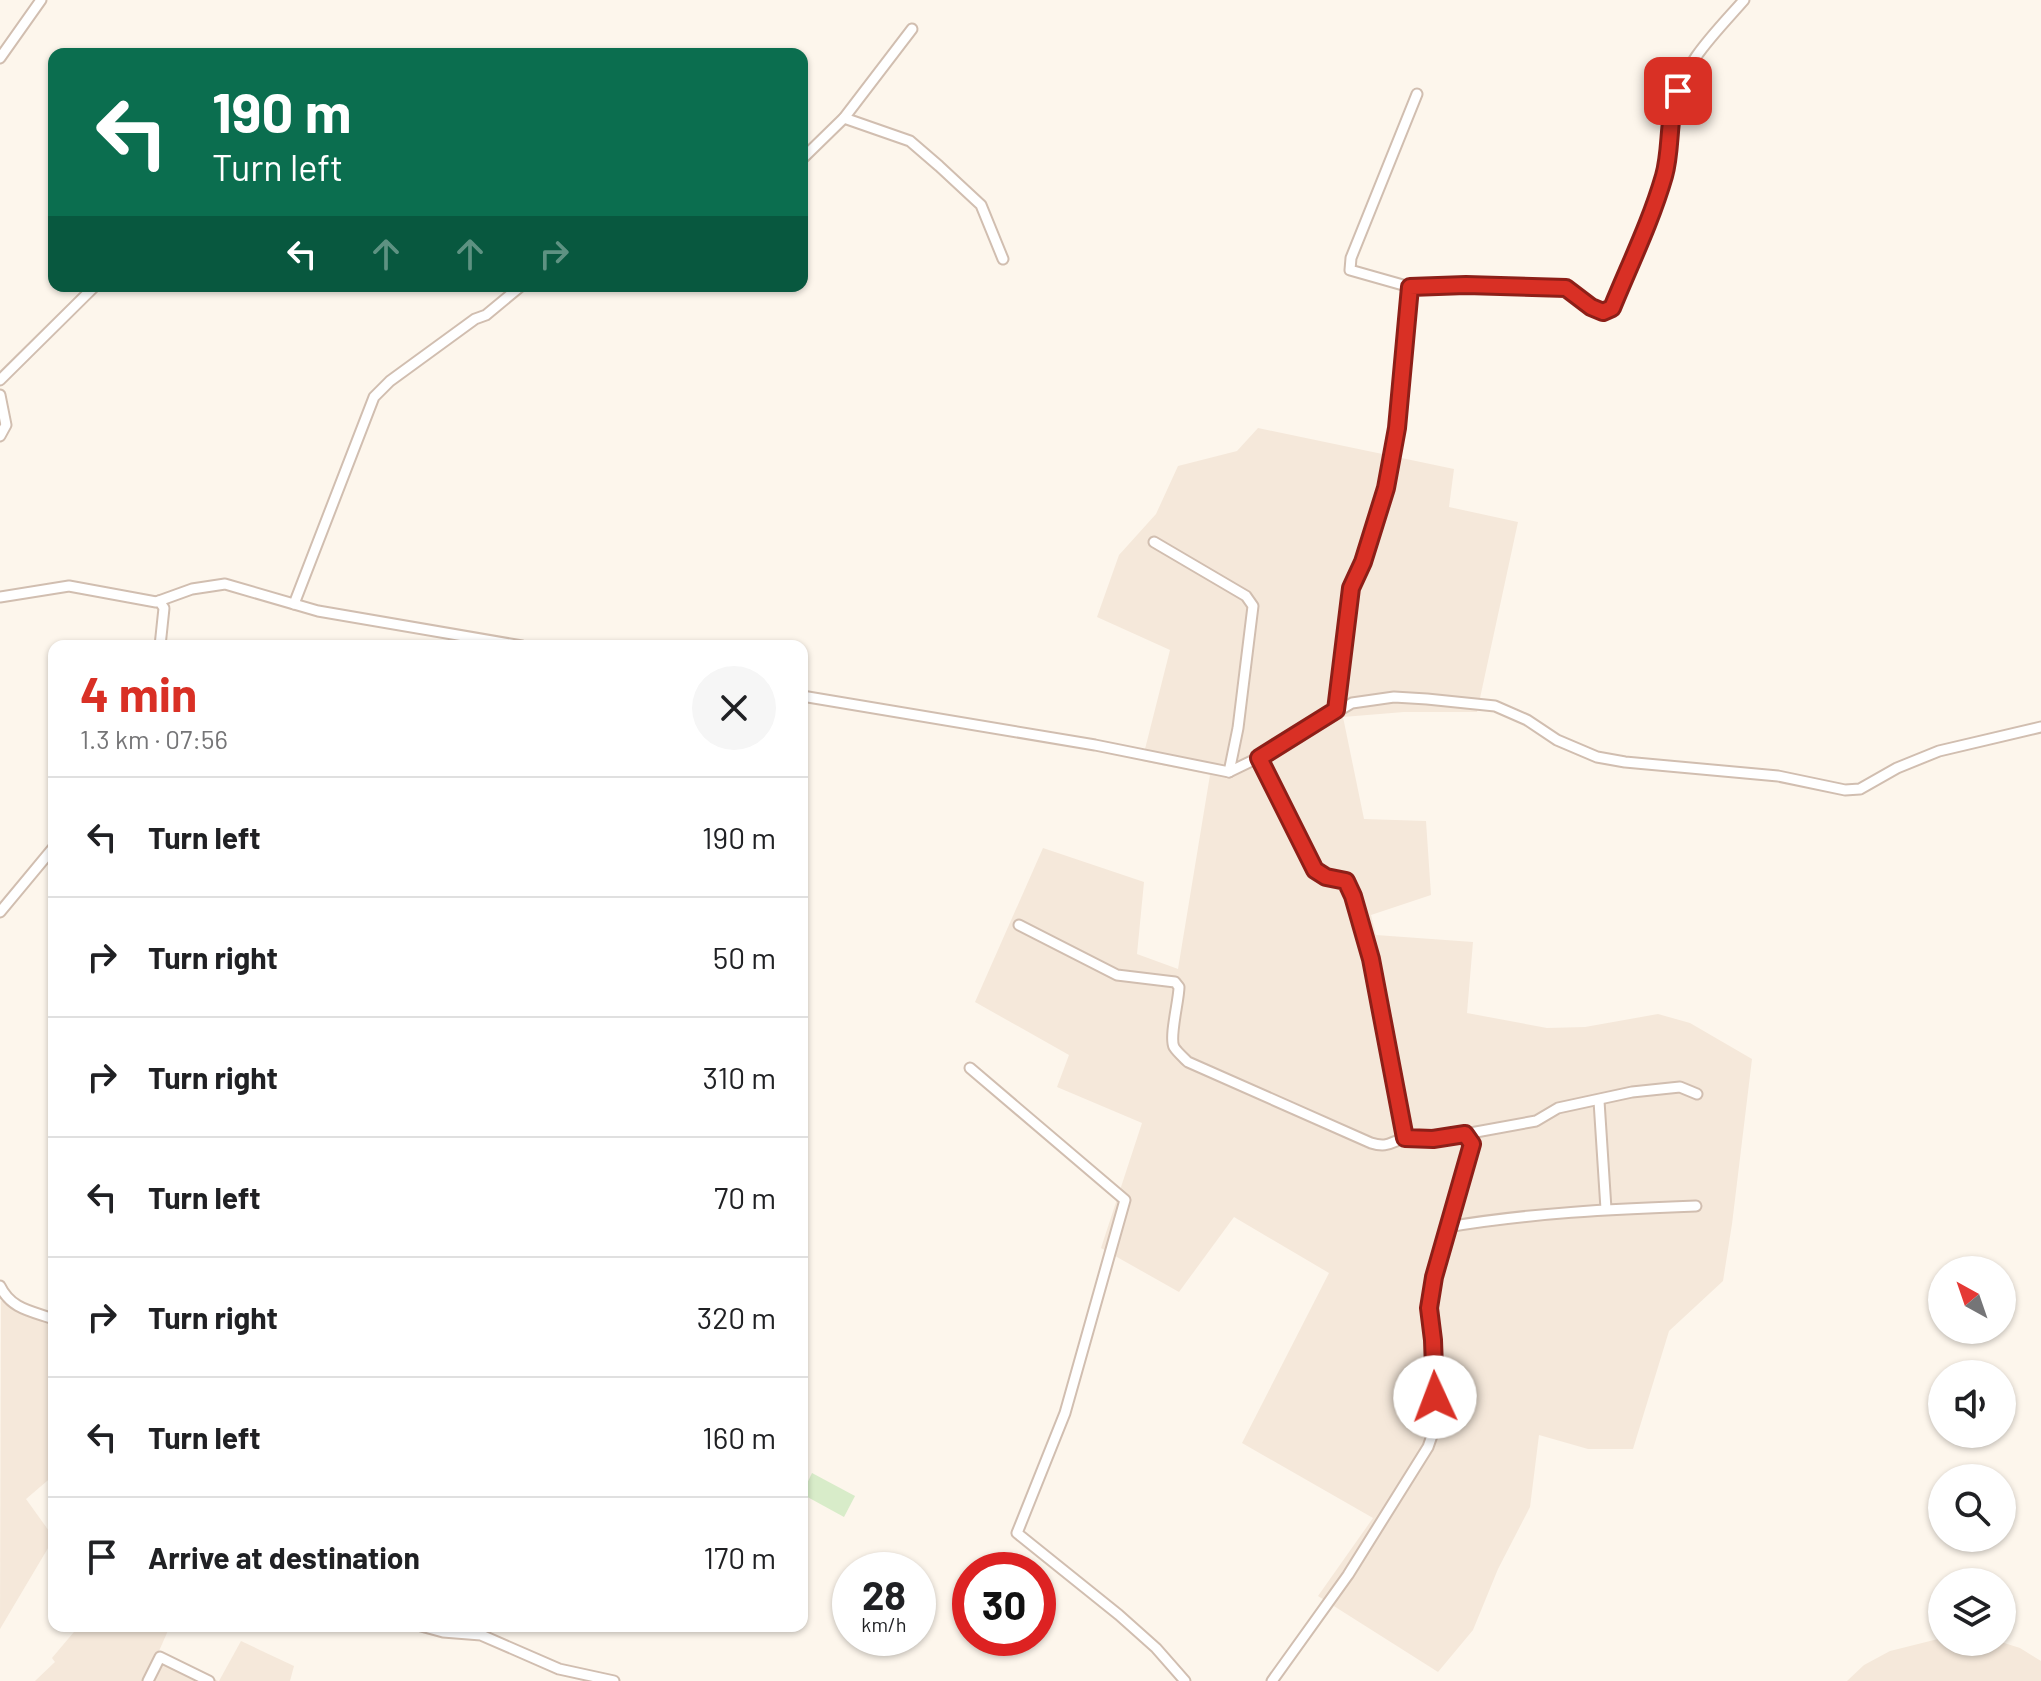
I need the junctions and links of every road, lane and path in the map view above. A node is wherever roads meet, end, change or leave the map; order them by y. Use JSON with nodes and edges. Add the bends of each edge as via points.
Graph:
{"nodes":[{"id":1,"x":41,"y":0,"type":"edge"},
{"id":2,"x":1744,"y":0,"type":"edge"},
{"id":3,"x":912,"y":29,"type":"dead end"},
{"id":4,"x":0,"y":58,"type":"edge"},
{"id":5,"x":1417,"y":94,"type":"dead end"},
{"id":6,"x":844,"y":118,"type":"junction"},
{"id":7,"x":808,"y":153,"type":"edge"},
{"id":8,"x":1003,"y":259,"type":"dead end"},
{"id":9,"x":1410,"y":287,"type":"junction"},
{"id":10,"x":89,"y":292,"type":"edge"},
{"id":11,"x":514,"y":292,"type":"edge"},
{"id":12,"x":0,"y":380,"type":"edge"},
{"id":13,"x":0,"y":395,"type":"edge"},
{"id":14,"x":0,"y":436,"type":"edge"},
{"id":15,"x":1154,"y":542,"type":"dead end"},
{"id":16,"x":0,"y":597,"type":"edge"},
{"id":17,"x":159,"y":601,"type":"junction"},
{"id":18,"x":294,"y":604,"type":"junction"},
{"id":19,"x":161,"y":640,"type":"edge"},
{"id":20,"x":487,"y":640,"type":"edge"},
{"id":21,"x":808,"y":697,"type":"edge"},
{"id":22,"x":1336,"y":710,"type":"junction"},
{"id":23,"x":2041,"y":727,"type":"edge"},
{"id":24,"x":1259,"y":758,"type":"junction"},
{"id":25,"x":1229,"y":772,"type":"junction"},
{"id":26,"x":48,"y":854,"type":"edge"},
{"id":27,"x":0,"y":912,"type":"edge"},
{"id":28,"x":1019,"y":925,"type":"dead end"},
{"id":29,"x":970,"y":1068,"type":"dead end"},
{"id":30,"x":1697,"y":1094,"type":"dead end"},
{"id":31,"x":1599,"y":1101,"type":"junction"},
{"id":32,"x":1465,"y":1134,"type":"junction"},
{"id":33,"x":1405,"y":1138,"type":"junction"},
{"id":34,"x":1696,"y":1206,"type":"dead end"},
{"id":35,"x":1606,"y":1209,"type":"junction"},
{"id":36,"x":1447,"y":1227,"type":"junction"},
{"id":37,"x":0,"y":1286,"type":"edge"},
{"id":38,"x":48,"y":1317,"type":"edge"},
{"id":39,"x":443,"y":1632,"type":"edge"},
{"id":40,"x":148,"y":1681,"type":"edge"},
{"id":41,"x":209,"y":1681,"type":"edge"},
{"id":42,"x":614,"y":1681,"type":"edge"},
{"id":43,"x":1185,"y":1681,"type":"edge"},
{"id":44,"x":1272,"y":1681,"type":"edge"}],
"edges":[{"from":1,"to":4,"type":"street"},
{"from":2,"to":9,"type":"street","via":[[1697,53],[1684,76],[1672,106],[1665,173],[1612,308],[1603,312],[1591,307],[1566,288]]},
{"from":3,"to":6,"type":"street"},
{"from":5,"to":9,"type":"street","via":[[1350,270]]},
{"from":6,"to":7,"type":"street"},
{"from":6,"to":8,"type":"street","via":[[910,141],[939,166],[981,205]]},
{"from":9,"to":22,"type":"street","via":[[1386,488],[1351,588]]},
{"from":10,"to":12,"type":"street"},
{"from":11,"to":18,"type":"street","via":[[374,397]]},
{"from":13,"to":14,"type":"street","via":[[6,425]]},
{"from":15,"to":25,"type":"street","via":[[1246,596],[1253,606]]},
{"from":16,"to":17,"type":"street","via":[[69,586]]},
{"from":17,"to":18,"type":"street","via":[[225,584]]},
{"from":17,"to":19,"type":"street","via":[[164,608]]},
{"from":18,"to":20,"type":"street"},
{"from":21,"to":25,"type":"street"},
{"from":22,"to":23,"type":"street","via":[[1394,697],[1495,706],[1597,757],[1778,776],[1845,790],[1860,789],[1939,751]]},
{"from":22,"to":24,"type":"street"},
{"from":24,"to":25,"type":"street"},
{"from":24,"to":33,"type":"street","via":[[1315,870],[1346,881],[1353,896],[1371,959]]},
{"from":26,"to":27,"type":"street"},
{"from":28,"to":33,"type":"street","via":[[1117,975],[1175,982],[1179,987],[1174,1047],[1188,1062],[1371,1143],[1385,1147]]},
{"from":29,"to":43,"type":"street","via":[[1125,1200],[1065,1413],[1017,1533],[1119,1615]]},
{"from":30,"to":31,"type":"street","via":[[1680,1087]]},
{"from":31,"to":32,"type":"street","via":[[1558,1108],[1536,1121]]},
{"from":31,"to":35,"type":"street"},
{"from":32,"to":33,"type":"street"},
{"from":32,"to":36,"type":"street","via":[[1472,1144]]},
{"from":34,"to":35,"type":"street"},
{"from":35,"to":36,"type":"street"},
{"from":36,"to":44,"type":"street","via":[[1429,1308],[1435,1427],[1428,1447]]},
{"from":37,"to":38,"type":"street","via":[[16,1307]]},
{"from":39,"to":42,"type":"street","via":[[481,1635],[559,1669]]},
{"from":40,"to":41,"type":"street","via":[[160,1657]]}]}
